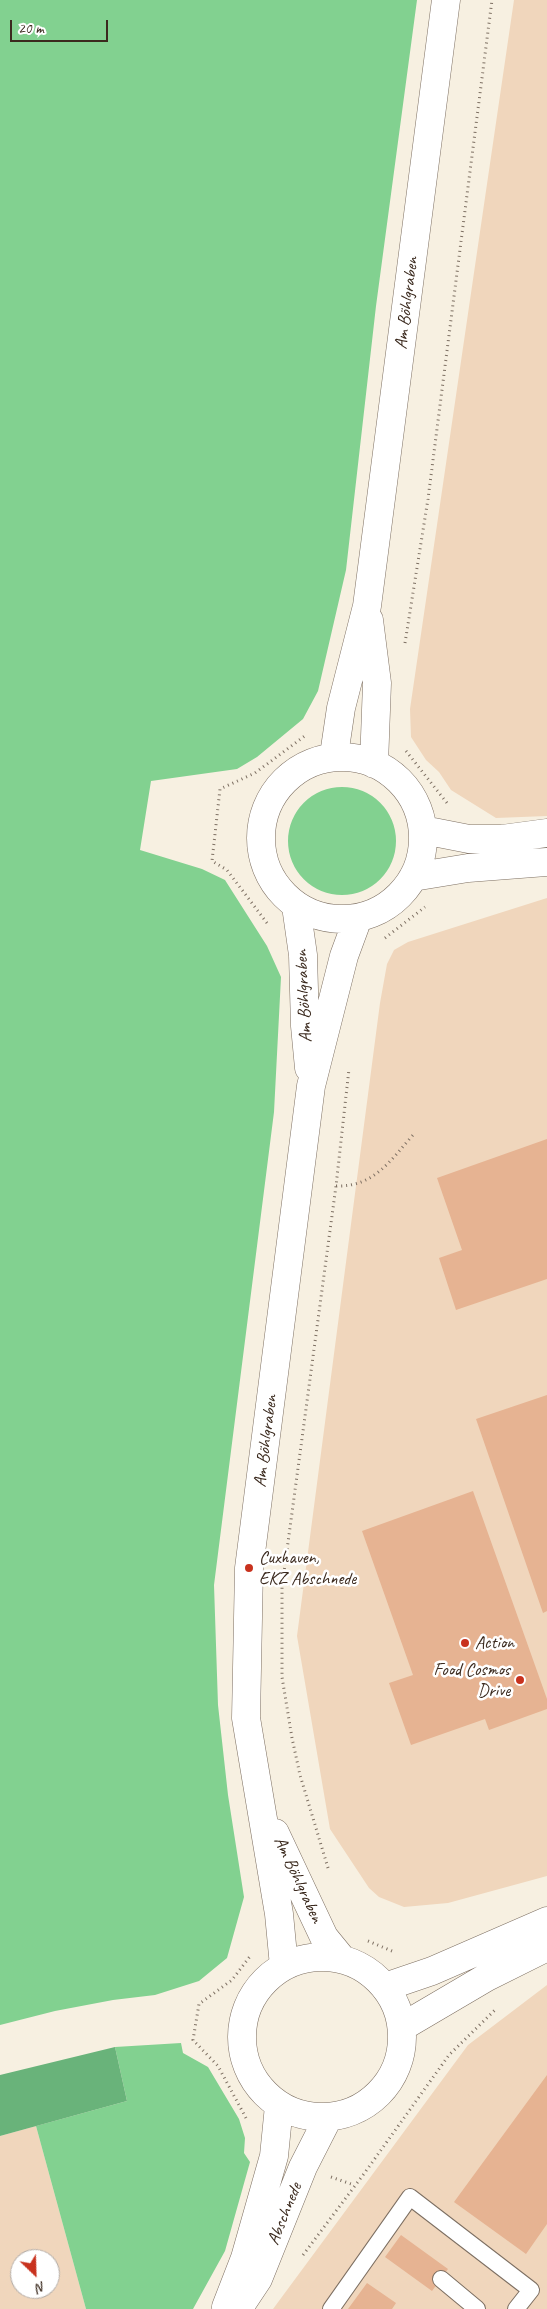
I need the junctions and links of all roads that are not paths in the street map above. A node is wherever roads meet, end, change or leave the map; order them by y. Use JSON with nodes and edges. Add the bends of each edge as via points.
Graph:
{"nodes":[{"id":1,"x":446,"y":0,"type":"edge"},
{"id":2,"x":367,"y":606,"type":"junction"},
{"id":3,"x":334,"y":755,"type":"junction"},
{"id":4,"x":374,"y":764,"type":"junction"},
{"id":5,"x":423,"y":830,"type":"junction"},
{"id":6,"x":547,"y":833,"type":"edge"},
{"id":7,"x":547,"y":862,"type":"edge"},
{"id":8,"x":413,"y":877,"type":"junction"},
{"id":9,"x":296,"y":906,"type":"junction"},
{"id":10,"x":358,"y":918,"type":"junction"},
{"id":11,"x":311,"y":1086,"type":"junction"},
{"id":12,"x":260,"y":1797,"type":"junction"},
{"id":13,"x":547,"y":1921,"type":"edge"},
{"id":14,"x":547,"y":1947,"type":"edge"},
{"id":15,"x":342,"y":1959,"type":"junction"},
{"id":16,"x":284,"y":1966,"type":"junction"},
{"id":17,"x":385,"y":1987,"type":"junction"},
{"id":18,"x":402,"y":2027,"type":"junction"},
{"id":19,"x":279,"y":2106,"type":"junction"},
{"id":20,"x":328,"y":2118,"type":"junction"},
{"id":21,"x":441,"y":2280,"type":"dead end"},
{"id":22,"x":225,"y":2309,"type":"edge"},
{"id":23,"x":238,"y":2309,"type":"edge"},
{"id":24,"x":331,"y":2309,"type":"edge"},
{"id":25,"x":477,"y":2309,"type":"edge"},
{"id":26,"x":516,"y":2309,"type":"edge"}],
"edges":[{"from":1,"to":2,"type":"street","name":"Am Böhlgraben"},
{"from":2,"to":3,"type":"street","name":"Am Böhlgraben","via":[[341,708]]},
{"from":2,"to":4,"type":"street","name":"Am Böhlgraben","via":[[377,683]]},
{"from":3,"to":4,"type":"street"},
{"from":3,"to":9,"type":"street","via":[[292,773],[271,796],[261,823],[262,856],[275,886]]},
{"from":4,"to":5,"type":"street","via":[[399,780],[414,800]]},
{"from":5,"to":6,"type":"street","via":[[469,839],[502,839]]},
{"from":5,"to":8,"type":"street","via":[[424,855]]},
{"from":7,"to":8,"type":"street","via":[[468,868]]},
{"from":8,"to":10,"type":"street","via":[[393,902]]},
{"from":9,"to":10,"type":"street","via":[[325,919]]},
{"from":9,"to":11,"type":"street","name":"Am Böhlgraben","via":[[304,955],[305,1026]]},
{"from":10,"to":11,"type":"street","name":"Am Böhlgraben","via":[[344,956]]},
{"from":11,"to":12,"type":"street","name":"Am Böhlgraben","via":[[249,1568],[246,1718]]},
{"from":12,"to":15,"type":"street","name":"Am Böhlgraben","via":[[324,1937]]},
{"from":12,"to":16,"type":"street","name":"Am Böhlgraben"},
{"from":13,"to":17,"type":"street","via":[[432,1971]]},
{"from":14,"to":18,"type":"street","via":[[487,1977]]},
{"from":15,"to":16,"type":"street","via":[[312,1957]]},
{"from":15,"to":17,"type":"street","via":[[358,1965]]},
{"from":16,"to":19,"type":"street","via":[[266,1979],[251,1997],[243,2019],[241,2044],[247,2068],[260,2090]]},
{"from":17,"to":18,"type":"street","via":[[399,2013]]},
{"from":18,"to":20,"type":"street","via":[[401,2053],[392,2078],[375,2098],[353,2112]]},
{"from":19,"to":20,"type":"street","via":[[302,2116]]},
{"from":19,"to":22,"type":"street","name":"Abschnede","via":[[274,2156],[245,2258]]},
{"from":20,"to":23,"type":"street","name":"Abschnede","via":[[258,2278]]},
{"from":21,"to":25,"type":"lane"},
{"from":24,"to":26,"type":"lane","via":[[389,2240],[410,2196],[531,2290]]}]}
